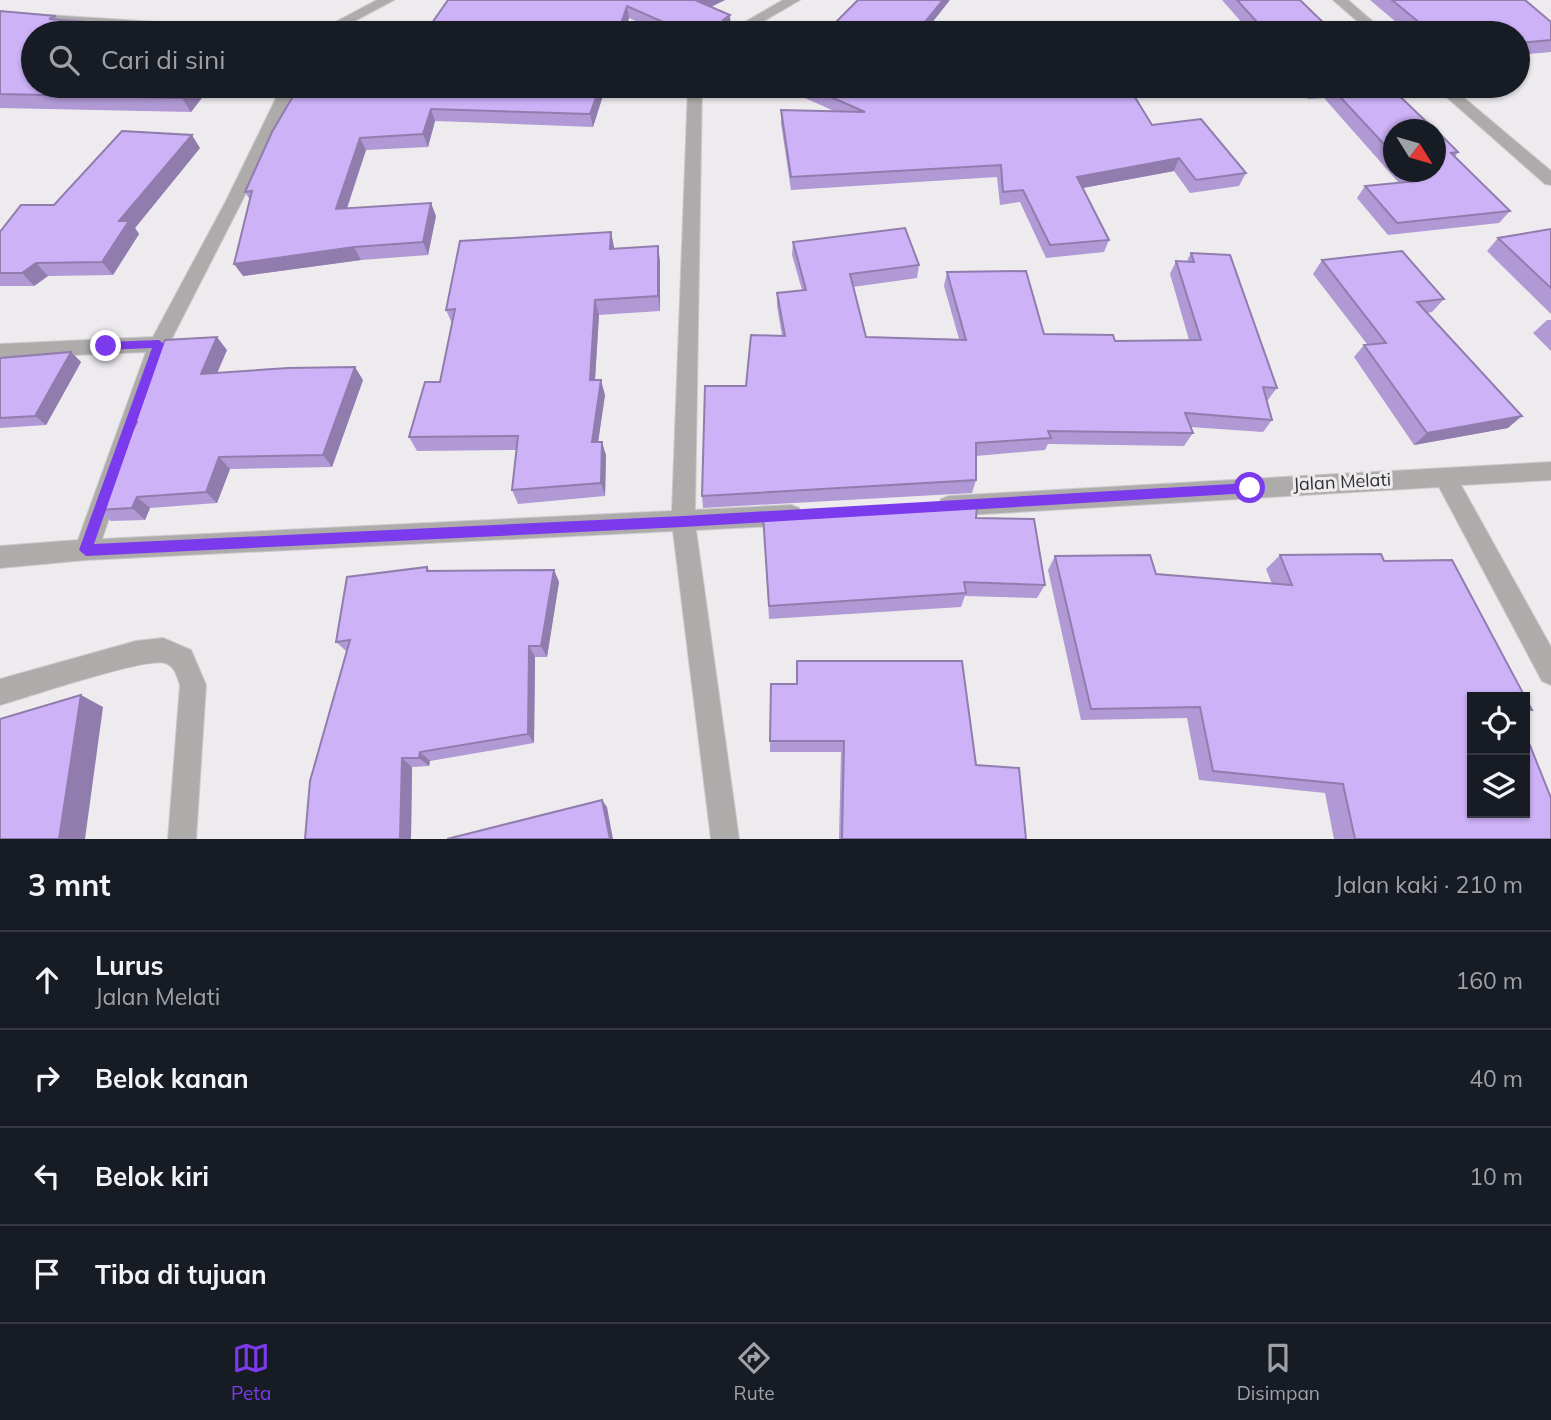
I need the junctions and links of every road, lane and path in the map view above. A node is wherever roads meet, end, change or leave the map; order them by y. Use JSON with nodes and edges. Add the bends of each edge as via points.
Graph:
{"nodes":[{"id":1,"x":387,"y":0,"type":"edge"},
{"id":2,"x":793,"y":0,"type":"edge"},
{"id":3,"x":1340,"y":0,"type":"edge"},
{"id":4,"x":0,"y":16,"type":"edge"},
{"id":5,"x":79,"y":21,"type":"edge"},
{"id":6,"x":346,"y":21,"type":"edge"},
{"id":7,"x":755,"y":21,"type":"edge"},
{"id":8,"x":1365,"y":21,"type":"edge"},
{"id":9,"x":283,"y":98,"type":"edge"},
{"id":10,"x":695,"y":98,"type":"edge"},
{"id":11,"x":1455,"y":98,"type":"edge"},
{"id":12,"x":1551,"y":180,"type":"edge"},
{"id":13,"x":159,"y":344,"type":"junction"},
{"id":14,"x":0,"y":351,"type":"edge"},
{"id":15,"x":1551,"y":471,"type":"edge"},
{"id":16,"x":1445,"y":477,"type":"junction"},
{"id":17,"x":930,"y":507,"type":"edge"},
{"id":18,"x":807,"y":514,"type":"edge"},
{"id":19,"x":683,"y":522,"type":"junction"},
{"id":20,"x":86,"y":550,"type":"junction"},
{"id":21,"x":0,"y":557,"type":"edge"},
{"id":22,"x":1551,"y":672,"type":"edge"},
{"id":23,"x":0,"y":692,"type":"edge"},
{"id":24,"x":182,"y":839,"type":"edge"},
{"id":25,"x":725,"y":839,"type":"edge"}],
"edges":[{"from":1,"to":6,"type":"street"},
{"from":2,"to":7,"type":"street"},
{"from":3,"to":8,"type":"street"},
{"from":4,"to":5,"type":"street"},
{"from":9,"to":13,"type":"street"},
{"from":10,"to":19,"type":"street"},
{"from":11,"to":12,"type":"street"},
{"from":13,"to":14,"type":"street"},
{"from":13,"to":20,"type":"street"},
{"from":15,"to":16,"type":"street","name":"Jalan Melati"},
{"from":16,"to":17,"type":"street","name":"Jalan Melati"},
{"from":16,"to":22,"type":"street"},
{"from":18,"to":19,"type":"street"},
{"from":19,"to":20,"type":"street"},
{"from":19,"to":25,"type":"street"},
{"from":20,"to":21,"type":"street"},
{"from":23,"to":24,"type":"street","via":[[136,653],[163,650],[182,659],[192,685]]}]}
